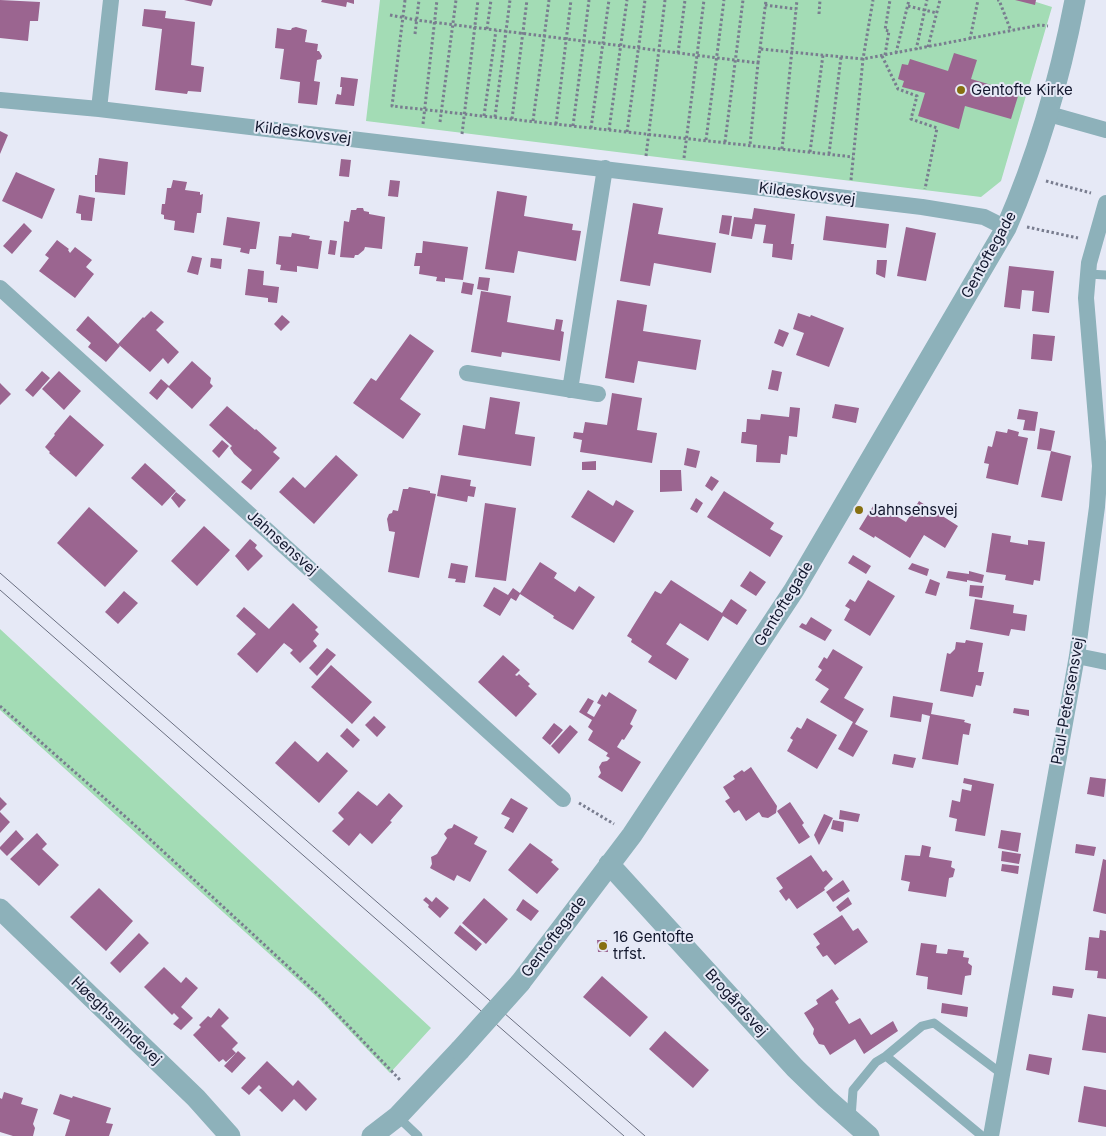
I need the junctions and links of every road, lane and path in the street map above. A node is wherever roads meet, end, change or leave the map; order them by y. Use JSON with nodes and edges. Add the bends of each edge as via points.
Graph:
{"nodes":[{"id":1,"x":111,"y":0,"type":"edge"},
{"id":2,"x":406,"y":0,"type":"edge"},
{"id":3,"x":419,"y":0,"type":"edge"},
{"id":4,"x":437,"y":0,"type":"edge"},
{"id":5,"x":456,"y":0,"type":"edge"},
{"id":6,"x":478,"y":0,"type":"edge"},
{"id":7,"x":491,"y":0,"type":"edge"},
{"id":8,"x":510,"y":0,"type":"edge"},
{"id":9,"x":527,"y":0,"type":"edge"},
{"id":10,"x":549,"y":0,"type":"edge"},
{"id":11,"x":571,"y":0,"type":"edge"},
{"id":12,"x":589,"y":0,"type":"edge"},
{"id":13,"x":609,"y":0,"type":"edge"},
{"id":14,"x":627,"y":0,"type":"edge"},
{"id":15,"x":645,"y":0,"type":"edge"},
{"id":16,"x":666,"y":0,"type":"edge"},
{"id":17,"x":684,"y":0,"type":"edge"},
{"id":18,"x":704,"y":0,"type":"edge"},
{"id":19,"x":724,"y":0,"type":"edge"},
{"id":20,"x":743,"y":0,"type":"edge"},
{"id":21,"x":797,"y":0,"type":"edge"},
{"id":22,"x":820,"y":0,"type":"edge"},
{"id":23,"x":873,"y":0,"type":"edge"},
{"id":24,"x":890,"y":0,"type":"edge"},
{"id":25,"x":909,"y":0,"type":"edge"},
{"id":26,"x":928,"y":0,"type":"edge"},
{"id":27,"x":940,"y":0,"type":"edge"},
{"id":28,"x":978,"y":0,"type":"edge"},
{"id":29,"x":997,"y":0,"type":"edge"},
{"id":30,"x":1075,"y":0,"type":"edge"},
{"id":31,"x":765,"y":2,"type":"edge"},
{"id":32,"x":908,"y":6,"type":"junction"},
{"id":33,"x":796,"y":9,"type":"junction"},
{"id":34,"x":925,"y":10,"type":"junction"},
{"id":35,"x":937,"y":13,"type":"junction"},
{"id":36,"x":819,"y":14,"type":"dead end"},
{"id":37,"x":390,"y":15,"type":"dead end"},
{"id":38,"x":403,"y":18,"type":"junction"},
{"id":39,"x":416,"y":20,"type":"junction"},
{"id":40,"x":434,"y":22,"type":"junction"},
{"id":41,"x":452,"y":24,"type":"junction"},
{"id":42,"x":475,"y":27,"type":"junction"},
{"id":43,"x":1070,"y":28,"type":"junction"},
{"id":44,"x":487,"y":29,"type":"junction"},
{"id":45,"x":496,"y":30,"type":"junction"},
{"id":46,"x":506,"y":31,"type":"junction"},
{"id":47,"x":1011,"y":31,"type":"junction"},
{"id":48,"x":523,"y":33,"type":"junction"},
{"id":49,"x":415,"y":34,"type":"dead end"},
{"id":50,"x":544,"y":36,"type":"junction"},
{"id":51,"x":566,"y":39,"type":"junction"},
{"id":52,"x":970,"y":40,"type":"junction"},
{"id":53,"x":584,"y":41,"type":"junction"},
{"id":54,"x":603,"y":44,"type":"junction"},
{"id":55,"x":621,"y":46,"type":"junction"},
{"id":56,"x":928,"y":47,"type":"junction"},
{"id":57,"x":639,"y":48,"type":"junction"},
{"id":58,"x":760,"y":49,"type":"junction"},
{"id":59,"x":916,"y":50,"type":"junction"},
{"id":60,"x":659,"y":51,"type":"junction"},
{"id":61,"x":792,"y":52,"type":"junction"},
{"id":62,"x":678,"y":53,"type":"junction"},
{"id":63,"x":896,"y":53,"type":"junction"},
{"id":64,"x":823,"y":55,"type":"junction"},
{"id":65,"x":697,"y":56,"type":"junction"},
{"id":66,"x":884,"y":56,"type":"junction"},
{"id":67,"x":841,"y":57,"type":"junction"},
{"id":68,"x":716,"y":58,"type":"junction"},
{"id":69,"x":863,"y":59,"type":"junction"},
{"id":70,"x":736,"y":61,"type":"junction"},
{"id":71,"x":758,"y":63,"type":"junction"},
{"id":72,"x":0,"y":100,"type":"edge"},
{"id":73,"x":99,"y":109,"type":"junction"},
{"id":74,"x":424,"y":109,"type":"junction"},
{"id":75,"x":442,"y":111,"type":"junction"},
{"id":76,"x":465,"y":114,"type":"junction"},
{"id":77,"x":1049,"y":114,"type":"junction"},
{"id":78,"x":484,"y":116,"type":"junction"},
{"id":79,"x":495,"y":117,"type":"junction"},
{"id":80,"x":512,"y":119,"type":"junction"},
{"id":81,"x":533,"y":121,"type":"junction"},
{"id":82,"x":440,"y":122,"type":"dead end"},
{"id":83,"x":423,"y":124,"type":"dead end"},
{"id":84,"x":556,"y":124,"type":"junction"},
{"id":85,"x":573,"y":126,"type":"junction"},
{"id":86,"x":591,"y":128,"type":"junction"},
{"id":87,"x":610,"y":130,"type":"junction"},
{"id":88,"x":1106,"y":130,"type":"edge"},
{"id":89,"x":627,"y":132,"type":"junction"},
{"id":90,"x":648,"y":134,"type":"junction"},
{"id":91,"x":462,"y":135,"type":"dead end"},
{"id":92,"x":686,"y":138,"type":"junction"},
{"id":93,"x":706,"y":140,"type":"junction"},
{"id":94,"x":725,"y":142,"type":"junction"},
{"id":95,"x":750,"y":145,"type":"junction"},
{"id":96,"x":782,"y":148,"type":"junction"},
{"id":97,"x":810,"y":152,"type":"junction"},
{"id":98,"x":830,"y":154,"type":"junction"},
{"id":99,"x":853,"y":156,"type":"junction"},
{"id":100,"x":684,"y":158,"type":"dead end"},
{"id":101,"x":605,"y":168,"type":"junction"},
{"id":102,"x":644,"y":173,"type":"junction"},
{"id":103,"x":1027,"y":176,"type":"junction"},
{"id":104,"x":849,"y":199,"type":"junction"},
{"id":105,"x":1102,"y":199,"type":"edge"},
{"id":106,"x":922,"y":207,"type":"junction"},
{"id":107,"x":1007,"y":225,"type":"junction"},
{"id":108,"x":1095,"y":241,"type":"junction"},
{"id":109,"x":1089,"y":268,"type":"junction"},
{"id":110,"x":1106,"y":276,"type":"edge"},
{"id":111,"x":0,"y":288,"type":"edge"},
{"id":112,"x":467,"y":374,"type":"dead end"},
{"id":113,"x":570,"y":390,"type":"junction"},
{"id":114,"x":598,"y":394,"type":"dead end"},
{"id":115,"x":1101,"y":420,"type":"edge"},
{"id":116,"x":1077,"y":656,"type":"junction"},
{"id":117,"x":1106,"y":662,"type":"edge"},
{"id":118,"x":0,"y":706,"type":"edge"},
{"id":119,"x":563,"y":799,"type":"joint"},
{"id":120,"x":632,"y":836,"type":"junction"},
{"id":121,"x":609,"y":864,"type":"junction"},
{"id":122,"x":0,"y":909,"type":"edge"},
{"id":123,"x":886,"y":1056,"type":"junction"},
{"id":124,"x":1002,"y":1074,"type":"junction"},
{"id":125,"x":416,"y":1097,"type":"junction"},
{"id":126,"x":398,"y":1116,"type":"junction"},
{"id":127,"x":851,"y":1120,"type":"junction"},
{"id":128,"x":230,"y":1136,"type":"edge"},
{"id":129,"x":372,"y":1136,"type":"edge"},
{"id":130,"x":418,"y":1136,"type":"edge"},
{"id":131,"x":869,"y":1136,"type":"edge"},
{"id":132,"x":982,"y":1136,"type":"edge"},
{"id":133,"x":991,"y":1136,"type":"edge"}],
"edges":[{"from":1,"to":73,"type":"street"},
{"from":2,"to":38,"type":"path"},
{"from":3,"to":39,"type":"path"},
{"from":4,"to":40,"type":"path"},
{"from":5,"to":41,"type":"path"},
{"from":6,"to":42,"type":"path"},
{"from":7,"to":44,"type":"path"},
{"from":8,"to":46,"type":"path"},
{"from":9,"to":48,"type":"path"},
{"from":10,"to":50,"type":"path"},
{"from":11,"to":51,"type":"path"},
{"from":12,"to":53,"type":"path"},
{"from":13,"to":54,"type":"path"},
{"from":14,"to":55,"type":"path"},
{"from":15,"to":57,"type":"path"},
{"from":16,"to":60,"type":"path"},
{"from":17,"to":62,"type":"path"},
{"from":18,"to":65,"type":"path"},
{"from":19,"to":68,"type":"path"},
{"from":20,"to":70,"type":"path"},
{"from":21,"to":33,"type":"path"},
{"from":22,"to":36,"type":"path"},
{"from":23,"to":69,"type":"path"},
{"from":24,"to":66,"type":"path"},
{"from":25,"to":32,"type":"path"},
{"from":26,"to":34,"type":"path"},
{"from":27,"to":35,"type":"path"},
{"from":28,"to":52,"type":"path"},
{"from":29,"to":47,"type":"path"},
{"from":30,"to":43,"type":"street","name":"Gentoftegade"},
{"from":31,"to":33,"type":"path"},
{"from":31,"to":58,"type":"path"},
{"from":32,"to":34,"type":"path"},
{"from":32,"to":63,"type":"path"},
{"from":33,"to":61,"type":"path"},
{"from":34,"to":35,"type":"path"},
{"from":34,"to":59,"type":"path"},
{"from":35,"to":56,"type":"path"},
{"from":37,"to":38,"type":"path"},
{"from":38,"to":39,"type":"path"},
{"from":38,"to":74,"type":"path","via":[[392,106]]},
{"from":39,"to":40,"type":"path"},
{"from":39,"to":49,"type":"path"},
{"from":40,"to":41,"type":"path"},
{"from":40,"to":74,"type":"path"},
{"from":41,"to":42,"type":"path"},
{"from":41,"to":75,"type":"path"},
{"from":42,"to":44,"type":"path"},
{"from":42,"to":76,"type":"path"},
{"from":43,"to":47,"type":"path","via":[[1040,25]]},
{"from":43,"to":77,"type":"street","name":"Gentoftegade"},
{"from":44,"to":45,"type":"path"},
{"from":45,"to":46,"type":"path"},
{"from":45,"to":78,"type":"path"},
{"from":46,"to":48,"type":"path"},
{"from":46,"to":79,"type":"path"},
{"from":47,"to":52,"type":"path"},
{"from":48,"to":50,"type":"path"},
{"from":48,"to":80,"type":"path"},
{"from":50,"to":51,"type":"path"},
{"from":50,"to":81,"type":"path"},
{"from":51,"to":53,"type":"path"},
{"from":51,"to":84,"type":"path"},
{"from":52,"to":56,"type":"path"},
{"from":53,"to":54,"type":"path"},
{"from":53,"to":85,"type":"path"},
{"from":54,"to":55,"type":"path"},
{"from":54,"to":86,"type":"path"},
{"from":55,"to":57,"type":"path"},
{"from":55,"to":87,"type":"path"},
{"from":56,"to":59,"type":"path"},
{"from":57,"to":60,"type":"path"},
{"from":57,"to":89,"type":"path"},
{"from":58,"to":61,"type":"path"},
{"from":58,"to":71,"type":"path"},
{"from":59,"to":63,"type":"path"},
{"from":60,"to":62,"type":"path"},
{"from":60,"to":90,"type":"path"},
{"from":61,"to":64,"type":"path"},
{"from":61,"to":96,"type":"path"},
{"from":62,"to":65,"type":"path"},
{"from":63,"to":66,"type":"path"},
{"from":64,"to":67,"type":"path"},
{"from":64,"to":97,"type":"path"},
{"from":65,"to":68,"type":"path"},
{"from":65,"to":92,"type":"path"},
{"from":66,"to":69,"type":"path"},
{"from":66,"to":106,"type":"path","via":[[898,89],[917,96],[911,119],[937,128]]},
{"from":67,"to":69,"type":"path"},
{"from":67,"to":98,"type":"path"},
{"from":68,"to":70,"type":"path"},
{"from":68,"to":93,"type":"path"},
{"from":69,"to":99,"type":"path"},
{"from":70,"to":71,"type":"path"},
{"from":70,"to":94,"type":"path"},
{"from":71,"to":95,"type":"path"},
{"from":72,"to":73,"type":"street","name":"Kildeskovsvej"},
{"from":73,"to":101,"type":"street","name":"Kildeskovsvej"},
{"from":74,"to":75,"type":"path"},
{"from":74,"to":83,"type":"path"},
{"from":75,"to":76,"type":"path"},
{"from":75,"to":82,"type":"path"},
{"from":76,"to":78,"type":"path"},
{"from":76,"to":91,"type":"path"},
{"from":77,"to":88,"type":"street"},
{"from":77,"to":103,"type":"street","name":"Gentoftegade"},
{"from":78,"to":79,"type":"path"},
{"from":79,"to":80,"type":"path"},
{"from":80,"to":81,"type":"path"},
{"from":81,"to":84,"type":"path"},
{"from":84,"to":85,"type":"path"},
{"from":85,"to":86,"type":"path"},
{"from":86,"to":87,"type":"path"},
{"from":87,"to":89,"type":"path"},
{"from":89,"to":90,"type":"path"},
{"from":90,"to":92,"type":"path"},
{"from":90,"to":102,"type":"path"},
{"from":92,"to":93,"type":"path"},
{"from":92,"to":100,"type":"path"},
{"from":93,"to":94,"type":"path"},
{"from":94,"to":95,"type":"path"},
{"from":95,"to":96,"type":"path"},
{"from":96,"to":97,"type":"path"},
{"from":97,"to":98,"type":"path"},
{"from":98,"to":99,"type":"path"},
{"from":99,"to":104,"type":"path"},
{"from":101,"to":102,"type":"street","name":"Kildeskovsvej"},
{"from":101,"to":113,"type":"street"},
{"from":102,"to":104,"type":"street","name":"Kildeskovsvej"},
{"from":103,"to":105,"type":"path"},
{"from":103,"to":107,"type":"street","name":"Gentoftegade"},
{"from":104,"to":106,"type":"street","name":"Kildeskovsvej"},
{"from":105,"to":108,"type":"street","name":"Paul-Petersensvej"},
{"from":106,"to":107,"type":"street","name":"Kildeskovsvej","via":[[984,217]]},
{"from":107,"to":108,"type":"path"},
{"from":107,"to":120,"type":"street","name":"Gentoftegade","via":[[794,590]]},
{"from":108,"to":109,"type":"street","name":"Paul-Petersensvej"},
{"from":109,"to":110,"type":"lane"},
{"from":109,"to":115,"type":"street","name":"Paul-Petersensvej","via":[[1086,298]]},
{"from":111,"to":119,"type":"street","name":"Jahnsensvej"},
{"from":112,"to":113,"type":"street"},
{"from":113,"to":114,"type":"street"},
{"from":115,"to":116,"type":"street","name":"Paul-Petersensvej","via":[[1097,507]]},
{"from":116,"to":117,"type":"street"},
{"from":116,"to":124,"type":"street","name":"Paul-Petersensvej"},
{"from":118,"to":125,"type":"path","via":[[321,997]]},
{"from":119,"to":120,"type":"path","via":[[580,803]]},
{"from":120,"to":121,"type":"street","name":"Gentoftegade"},
{"from":121,"to":125,"type":"street","name":"Gentoftegade","bridge":true,"via":[[520,983]]},
{"from":121,"to":127,"type":"street","name":"Brogårdsvej","via":[[795,1068]]},
{"from":122,"to":128,"type":"street","name":"Høeghsmindevej","via":[[196,1098]]},
{"from":123,"to":124,"type":"lane","via":[[922,1026],[934,1023]]},
{"from":123,"to":127,"type":"lane","via":[[876,1062],[853,1090]]},
{"from":123,"to":132,"type":"lane"},
{"from":124,"to":133,"type":"street","name":"Paul-Petersensvej"},
{"from":125,"to":126,"type":"street","name":"Gentoftegade"},
{"from":126,"to":129,"type":"street","name":"Gentoftegade"},
{"from":126,"to":130,"type":"lane"},
{"from":127,"to":131,"type":"street","name":"Brogårdsvej"}]}
